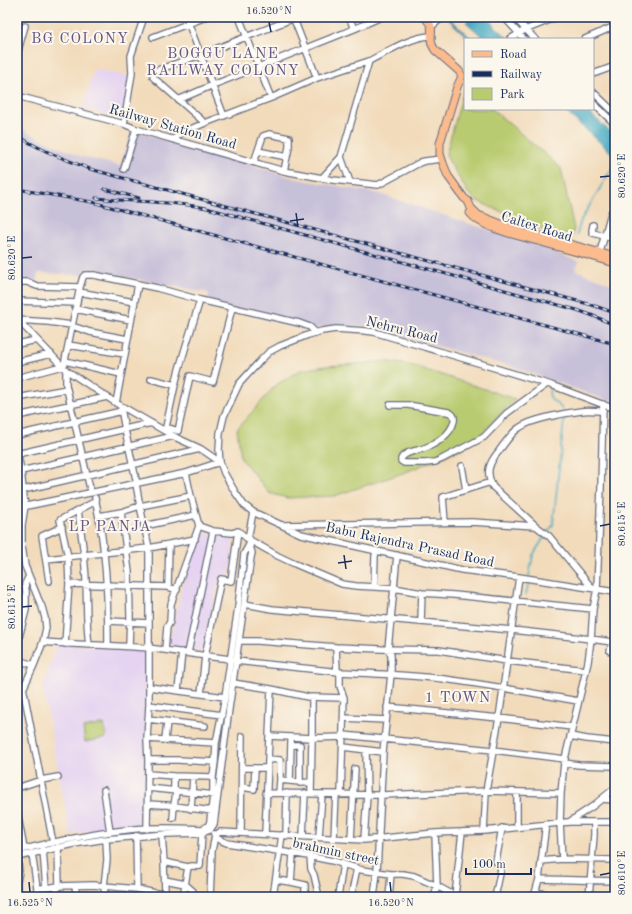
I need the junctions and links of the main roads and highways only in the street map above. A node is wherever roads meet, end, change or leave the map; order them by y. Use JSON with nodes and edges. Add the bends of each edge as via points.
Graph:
{"nodes":[{"id":1,"x":425,"y":17,"type":"edge"},
{"id":2,"x":463,"y":72,"type":"edge"},
{"id":3,"x":464,"y":198,"type":"junction"},
{"id":4,"x":615,"y":257,"type":"edge"},
{"id":5,"x":615,"y":263,"type":"edge"}],
"edges":[{"from":1,"to":2,"type":"main road","via":[[431,27],[431,42],[435,50]]},
{"from":2,"to":3,"type":"main road","name":"Caltex Road","via":[[440,143],[440,152],[448,176]]},
{"from":3,"to":4,"type":"main road","name":"Caltex Road","via":[[482,217],[524,233]]},
{"from":3,"to":5,"type":"main road","name":"Caltex Road","via":[[468,209],[477,220],[507,232]]}]}
